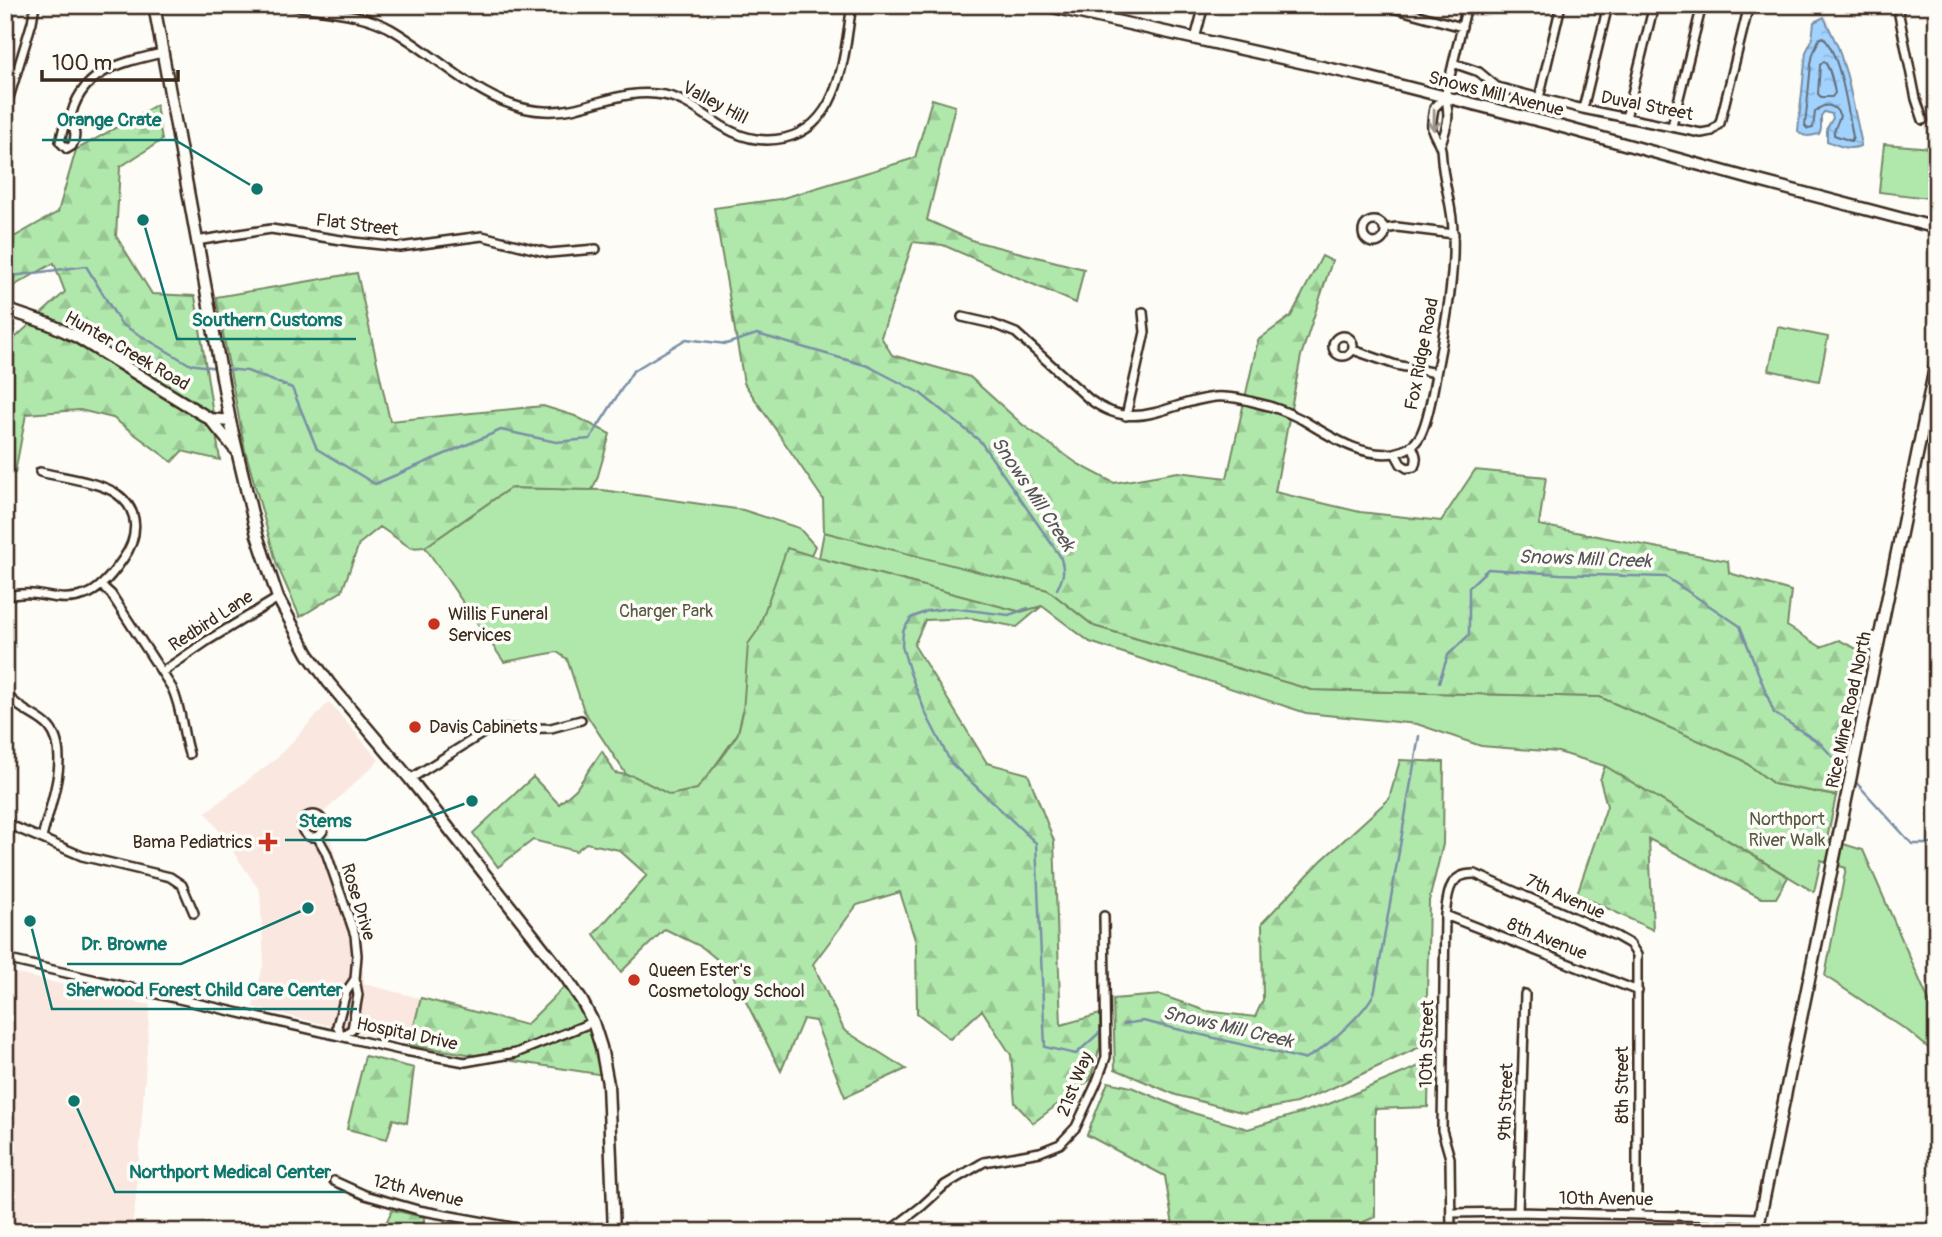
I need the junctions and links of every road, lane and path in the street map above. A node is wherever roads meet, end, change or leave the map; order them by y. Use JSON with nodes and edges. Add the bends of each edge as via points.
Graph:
{"nodes":[{"id":1,"x":34,"y":5,"type":"edge"},
{"id":2,"x":154,"y":5,"type":"edge"},
{"id":3,"x":288,"y":5,"type":"edge"},
{"id":4,"x":852,"y":5,"type":"edge"},
{"id":5,"x":1044,"y":5,"type":"edge"},
{"id":6,"x":1204,"y":5,"type":"edge"},
{"id":7,"x":1382,"y":5,"type":"edge"},
{"id":8,"x":1467,"y":5,"type":"edge"},
{"id":9,"x":1562,"y":5,"type":"edge"},
{"id":10,"x":1608,"y":5,"type":"edge"},
{"id":11,"x":1654,"y":5,"type":"edge"},
{"id":12,"x":1702,"y":5,"type":"edge"},
{"id":13,"x":1749,"y":5,"type":"edge"},
{"id":14,"x":1897,"y":5,"type":"edge"},
{"id":15,"x":1462,"y":27,"type":"junction"},
{"id":16,"x":1195,"y":39,"type":"junction"},
{"id":17,"x":163,"y":53,"type":"junction"},
{"id":18,"x":1453,"y":63,"type":"junction"},
{"id":19,"x":1445,"y":97,"type":"junction"},
{"id":20,"x":1539,"y":98,"type":"junction"},
{"id":21,"x":1583,"y":109,"type":"junction"},
{"id":22,"x":5,"y":111,"type":"edge"},
{"id":23,"x":1626,"y":118,"type":"junction"},
{"id":24,"x":1923,"y":120,"type":"dead end"},
{"id":25,"x":70,"y":121,"type":"dead end"},
{"id":26,"x":1672,"y":126,"type":"junction"},
{"id":27,"x":1440,"y":146,"type":"junction"},
{"id":28,"x":1937,"y":228,"type":"edge"},
{"id":29,"x":1384,"y":229,"type":"dead end"},
{"id":30,"x":1454,"y":234,"type":"junction"},
{"id":31,"x":196,"y":241,"type":"junction"},
{"id":32,"x":596,"y":249,"type":"dead end"},
{"id":33,"x":5,"y":309,"type":"edge"},
{"id":34,"x":1143,"y":312,"type":"dead end"},
{"id":35,"x":962,"y":317,"type":"dead end"},
{"id":36,"x":1353,"y":351,"type":"dead end"},
{"id":37,"x":1937,"y":358,"type":"edge"},
{"id":38,"x":1436,"y":373,"type":"junction"},
{"id":39,"x":1937,"y":415,"type":"edge"},
{"id":40,"x":1126,"y":416,"type":"junction"},
{"id":41,"x":210,"y":419,"type":"junction"},
{"id":42,"x":1923,"y":419,"type":"junction"},
{"id":43,"x":230,"y":421,"type":"junction"},
{"id":44,"x":1937,"y":426,"type":"edge"},
{"id":45,"x":1412,"y":446,"type":"junction"},
{"id":46,"x":238,"y":453,"type":"junction"},
{"id":47,"x":1395,"y":453,"type":"junction"},
{"id":48,"x":40,"y":472,"type":"dead end"},
{"id":49,"x":101,"y":585,"type":"junction"},
{"id":50,"x":5,"y":597,"type":"edge"},
{"id":51,"x":278,"y":598,"type":"junction"},
{"id":52,"x":162,"y":672,"type":"junction"},
{"id":53,"x":5,"y":694,"type":"edge"},
{"id":54,"x":581,"y":720,"type":"dead end"},
{"id":55,"x":189,"y":754,"type":"dead end"},
{"id":56,"x":410,"y":779,"type":"junction"},
{"id":57,"x":5,"y":823,"type":"edge"},
{"id":58,"x":317,"y":836,"type":"dead end"},
{"id":59,"x":42,"y":838,"type":"junction"},
{"id":60,"x":1475,"y":874,"type":"joint"},
{"id":61,"x":194,"y":913,"type":"dead end"},
{"id":62,"x":1445,"y":915,"type":"junction"},
{"id":63,"x":1104,"y":916,"type":"dead end"},
{"id":64,"x":1637,"y":955,"type":"joint"},
{"id":65,"x":5,"y":958,"type":"edge"},
{"id":66,"x":355,"y":979,"type":"junction"},
{"id":67,"x":1638,"y":991,"type":"junction"},
{"id":68,"x":1525,"y":993,"type":"dead end"},
{"id":69,"x":593,"y":1022,"type":"junction"},
{"id":70,"x":342,"y":1036,"type":"junction"},
{"id":71,"x":334,"y":1181,"type":"dead end"},
{"id":72,"x":1518,"y":1212,"type":"junction"},
{"id":73,"x":1451,"y":1213,"type":"junction"},
{"id":74,"x":1637,"y":1215,"type":"junction"},
{"id":75,"x":1760,"y":1218,"type":"junction"},
{"id":76,"x":539,"y":1232,"type":"edge"},
{"id":77,"x":614,"y":1232,"type":"edge"},
{"id":78,"x":888,"y":1232,"type":"edge"},
{"id":79,"x":1451,"y":1232,"type":"edge"},
{"id":80,"x":1757,"y":1232,"type":"edge"}],
"edges":[{"from":1,"to":22,"type":"street"},
{"from":2,"to":17,"type":"main road"},
{"from":3,"to":4,"type":"street","name":"Valley Hill","via":[[373,21],[514,106],[558,111],[622,94],[652,92],[678,98],[731,131],[759,140],[776,140],[808,129],[829,105]]},
{"from":5,"to":16,"type":"main road","name":"Snows Mill Avenue"},
{"from":6,"to":16,"type":"street"},
{"from":7,"to":15,"type":"street"},
{"from":8,"to":15,"type":"street"},
{"from":9,"to":20,"type":"street"},
{"from":10,"to":21,"type":"street"},
{"from":11,"to":23,"type":"street"},
{"from":12,"to":26,"type":"street"},
{"from":13,"to":26,"type":"street","name":"Duval Street","via":[[1720,123],[1701,133]]},
{"from":14,"to":24,"type":"street"},
{"from":15,"to":18,"type":"street"},
{"from":16,"to":19,"type":"main road","name":"Snows Mill Avenue"},
{"from":17,"to":25,"type":"street","via":[[105,69],[87,83]]},
{"from":17,"to":31,"type":"main road"},
{"from":18,"to":19,"type":"street"},
{"from":18,"to":20,"type":"street","name":"Duval Street","via":[[1479,72],[1497,87]]},
{"from":19,"to":27,"type":"street","name":"Fox Ridge Road","via":[[1449,109]]},
{"from":19,"to":27,"type":"street","name":"Fox Ridge Road","one_way":true,"via":[[1434,108],[1432,129]]},
{"from":19,"to":28,"type":"main road","name":"Snows Mill Avenue"},
{"from":20,"to":21,"type":"street","name":"Duval Street"},
{"from":21,"to":23,"type":"street","name":"Duval Street"},
{"from":23,"to":26,"type":"street","name":"Duval Street"},
{"from":27,"to":30,"type":"street","name":"Fox Ridge Road"},
{"from":29,"to":30,"type":"street"},
{"from":30,"to":38,"type":"street","name":"Fox Ridge Road","via":[[1448,310]]},
{"from":31,"to":32,"type":"street","name":"Flat Street","via":[[271,229],[400,247],[482,236],[550,253]]},
{"from":31,"to":43,"type":"main road"},
{"from":33,"to":41,"type":"main road","name":"Hunter Creek Road","via":[[77,337]]},
{"from":34,"to":40,"type":"street","via":[[1145,332]]},
{"from":35,"to":40,"type":"street","via":[[1016,333],[1099,407]]},
{"from":36,"to":38,"type":"street"},
{"from":37,"to":42,"type":"main road","name":"Rice Mine Road North"},
{"from":38,"to":45,"type":"street","name":"Fox Ridge Road","via":[[1421,435]]},
{"from":39,"to":42,"type":"street"},
{"from":40,"to":47,"type":"street","via":[[1228,397],[1273,407],[1350,446]]},
{"from":41,"to":43,"type":"main road","name":"Hunter Creek Road"},
{"from":41,"to":46,"type":"main road"},
{"from":42,"to":44,"type":"street"},
{"from":42,"to":75,"type":"main road","name":"Rice Mine Road North"},
{"from":43,"to":46,"type":"main road"},
{"from":45,"to":47,"type":"street"},
{"from":45,"to":47,"type":"street","name":"Fox Ridge Road","via":[[1417,461],[1414,467],[1401,464]]},
{"from":46,"to":51,"type":"main road"},
{"from":48,"to":49,"type":"street","via":[[117,493],[133,513],[135,539]]},
{"from":49,"to":50,"type":"street","via":[[71,599],[33,594]]},
{"from":49,"to":52,"type":"street"},
{"from":51,"to":52,"type":"street","name":"Redbird Lane"},
{"from":51,"to":56,"type":"main road","via":[[315,663]]},
{"from":52,"to":55,"type":"street","via":[[179,702]]},
{"from":53,"to":59,"type":"street","via":[[42,720],[57,738],[58,772]]},
{"from":54,"to":56,"type":"street","via":[[551,728],[488,730]]},
{"from":56,"to":69,"type":"main road","via":[[565,976]]},
{"from":57,"to":59,"type":"street"},
{"from":58,"to":66,"type":"street","name":"Rose Drive","via":[[355,935]]},
{"from":59,"to":61,"type":"street","via":[[82,856],[170,877],[182,885]]},
{"from":60,"to":62,"type":"street","name":"10th Street","via":[[1455,880]]},
{"from":60,"to":64,"type":"street","name":"7th Avenue","via":[[1616,936]]},
{"from":62,"to":67,"type":"street","name":"8th Avenue"},
{"from":62,"to":73,"type":"street","name":"10th Street","via":[[1442,1130],[1450,1158]]},
{"from":63,"to":78,"type":"street","name":"21st Way","via":[[1106,1057],[1076,1127],[1060,1144],[1040,1153],[984,1162],[945,1185]]},
{"from":64,"to":67,"type":"street","name":"8th Street"},
{"from":65,"to":70,"type":"street","name":"Hospital Drive"},
{"from":66,"to":70,"type":"street","name":"Rose Drive","via":[[346,992],[337,1026]]},
{"from":66,"to":70,"type":"street","name":"Rose Drive","via":[[358,995],[352,1029]]},
{"from":67,"to":74,"type":"street","name":"8th Street"},
{"from":68,"to":72,"type":"street","name":"9th Street"},
{"from":69,"to":70,"type":"street","name":"Hospital Drive","via":[[516,1053],[465,1062]]},
{"from":69,"to":77,"type":"main road","via":[[608,1084]]},
{"from":71,"to":76,"type":"street","name":"12th Avenue","via":[[418,1210]]},
{"from":72,"to":73,"type":"street","name":"10th Avenue"},
{"from":72,"to":74,"type":"street","name":"10th Avenue"},
{"from":73,"to":79,"type":"street","name":"10th Street"},
{"from":74,"to":75,"type":"street","name":"10th Avenue"},
{"from":75,"to":80,"type":"main road","name":"Rice Mine Road North"}]}
